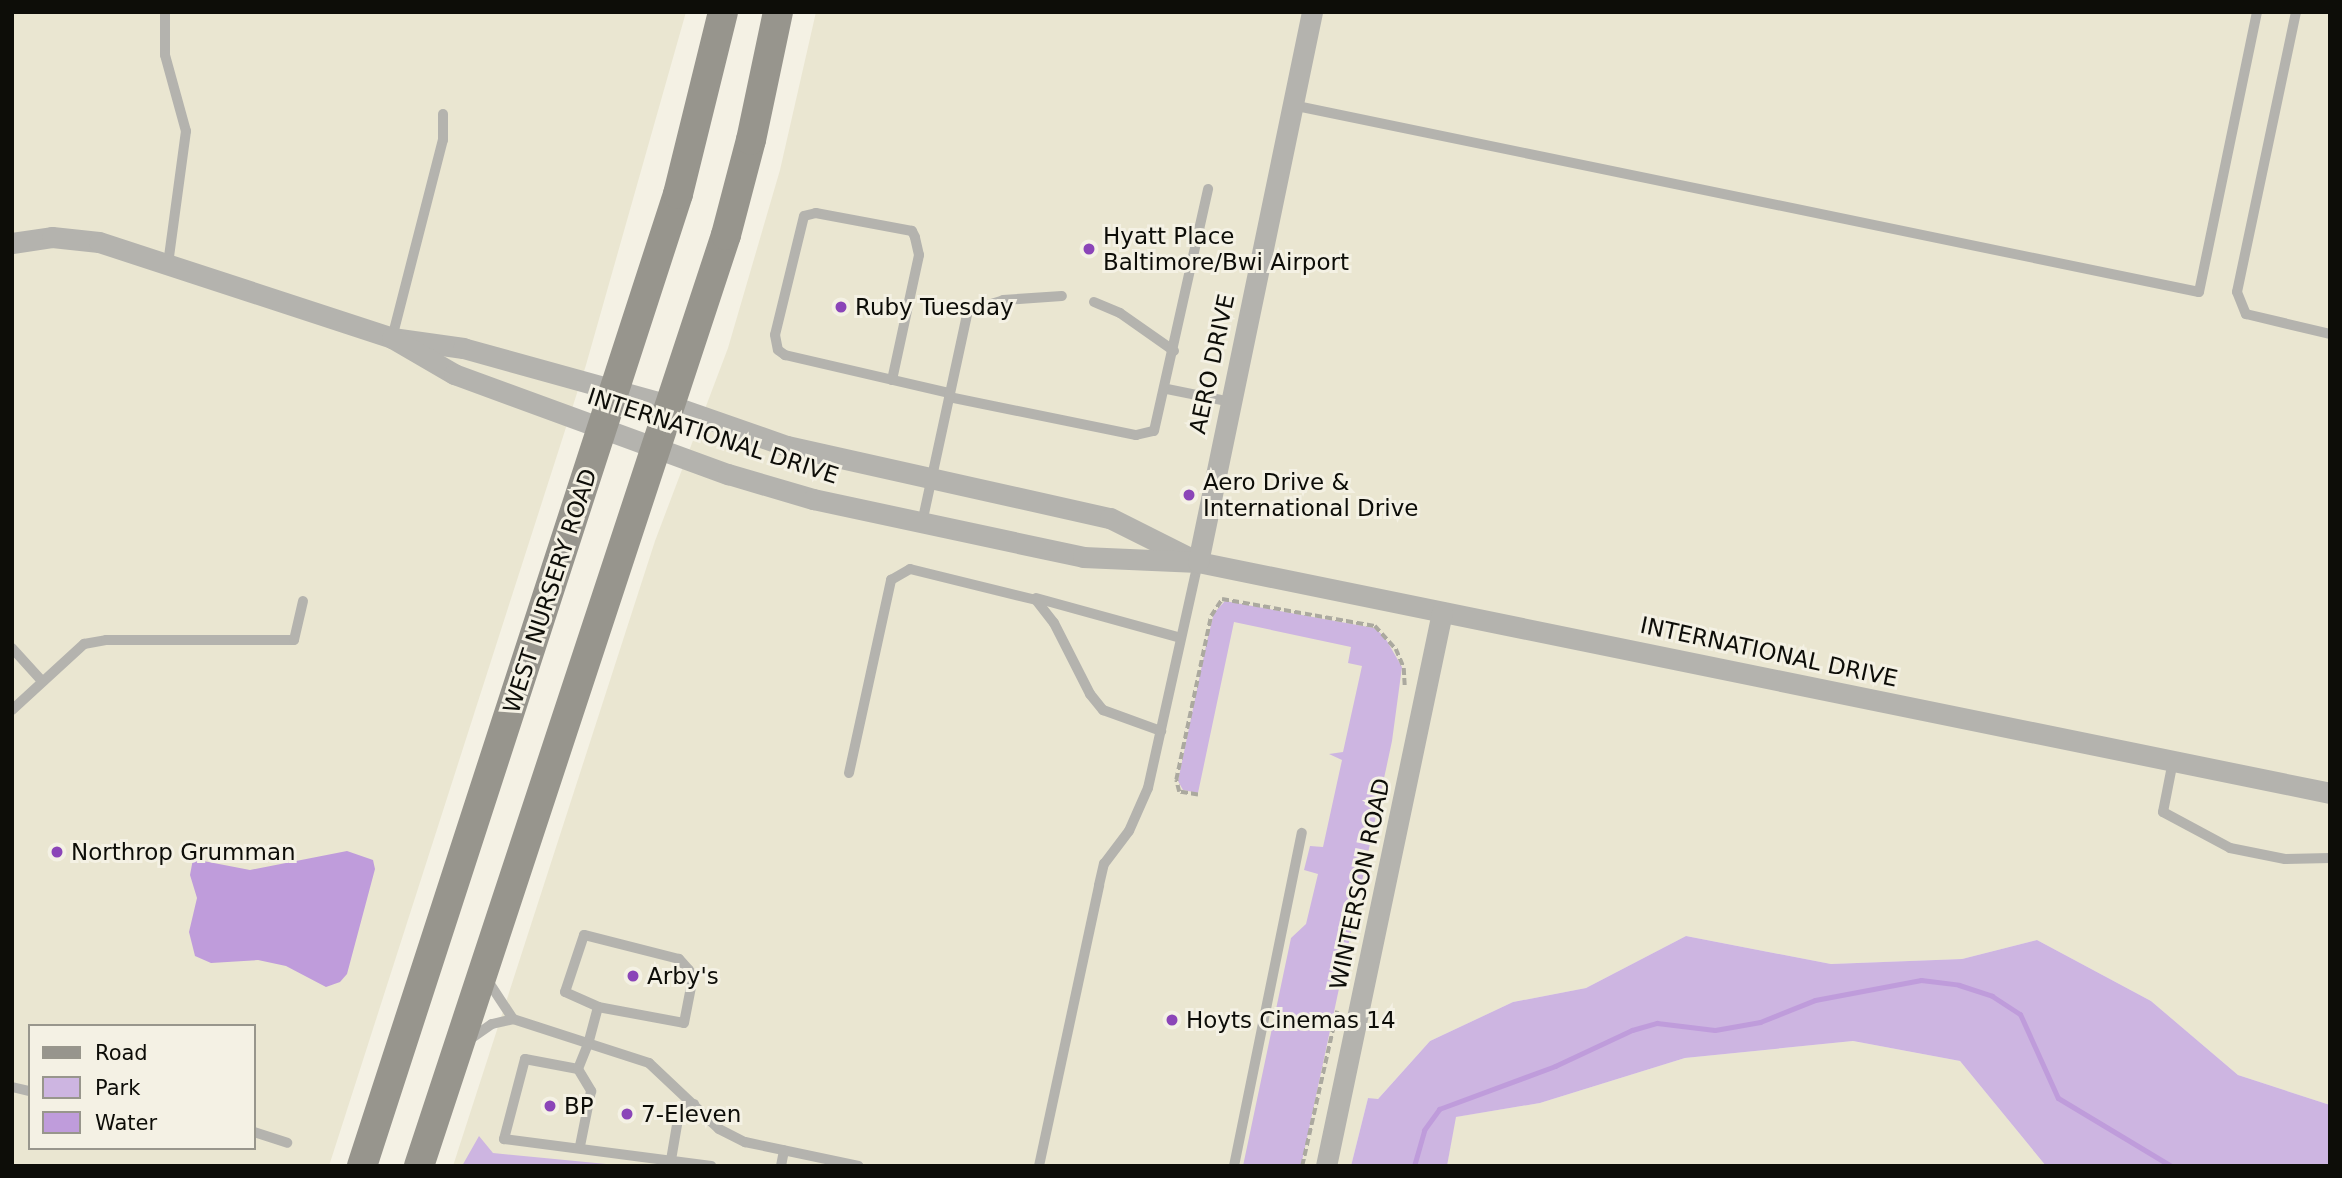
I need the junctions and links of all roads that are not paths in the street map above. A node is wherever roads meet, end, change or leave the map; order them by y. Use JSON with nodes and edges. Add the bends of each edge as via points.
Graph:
{"nodes":[{"id":1,"x":165,"y":12,"type":"edge"},
{"id":2,"x":723,"y":12,"type":"edge"},
{"id":3,"x":778,"y":12,"type":"edge"},
{"id":4,"x":1312,"y":12,"type":"edge"},
{"id":5,"x":2257,"y":12,"type":"edge"},
{"id":6,"x":2296,"y":12,"type":"edge"},
{"id":7,"x":1292,"y":105,"type":"junction"},
{"id":8,"x":443,"y":114,"type":"dead end"},
{"id":9,"x":1208,"y":190,"type":"dead end"},
{"id":10,"x":12,"y":243,"type":"edge"},
{"id":11,"x":169,"y":265,"type":"junction"},
{"id":12,"x":1062,"y":296,"type":"dead end"},
{"id":13,"x":1094,"y":302,"type":"dead end"},
{"id":14,"x":2330,"y":334,"type":"edge"},
{"id":15,"x":392,"y":338,"type":"junction"},
{"id":16,"x":1174,"y":351,"type":"junction"},
{"id":17,"x":892,"y":380,"type":"junction"},
{"id":18,"x":1167,"y":389,"type":"junction"},
{"id":19,"x":616,"y":391,"type":"junction"},
{"id":20,"x":949,"y":395,"type":"junction"},
{"id":21,"x":1231,"y":402,"type":"junction"},
{"id":22,"x":669,"y":405,"type":"junction"},
{"id":23,"x":603,"y":429,"type":"junction"},
{"id":24,"x":654,"y":447,"type":"junction"},
{"id":25,"x":931,"y":481,"type":"junction"},
{"id":26,"x":922,"y":523,"type":"junction"},
{"id":27,"x":1199,"y":562,"type":"junction"},
{"id":28,"x":1025,"y":595,"type":"junction"},
{"id":29,"x":303,"y":601,"type":"dead end"},
{"id":30,"x":1442,"y":612,"type":"junction"},
{"id":31,"x":1181,"y":638,"type":"junction"},
{"id":32,"x":12,"y":648,"type":"edge"},
{"id":33,"x":42,"y":681,"type":"junction"},
{"id":34,"x":14,"y":706,"type":"edge"},
{"id":35,"x":1161,"y":731,"type":"junction"},
{"id":36,"x":2173,"y":761,"type":"junction"},
{"id":37,"x":849,"y":773,"type":"dead end"},
{"id":38,"x":2330,"y":793,"type":"edge"},
{"id":39,"x":1302,"y":833,"type":"dead end"},
{"id":40,"x":2330,"y":858,"type":"edge"},
{"id":41,"x":485,"y":964,"type":"junction"},
{"id":42,"x":598,"y":1007,"type":"junction"},
{"id":43,"x":513,"y":1019,"type":"junction"},
{"id":44,"x":588,"y":1044,"type":"junction"},
{"id":45,"x":456,"y":1051,"type":"junction"},
{"id":46,"x":578,"y":1069,"type":"junction"},
{"id":47,"x":694,"y":1104,"type":"junction"},
{"id":48,"x":256,"y":1133,"type":"edge"},
{"id":49,"x":287,"y":1143,"type":"dead end"},
{"id":50,"x":580,"y":1146,"type":"junction"},
{"id":51,"x":784,"y":1150,"type":"junction"},
{"id":52,"x":671,"y":1160,"type":"junction"},
{"id":53,"x":362,"y":1166,"type":"edge"},
{"id":54,"x":419,"y":1166,"type":"edge"},
{"id":55,"x":712,"y":1166,"type":"edge"},
{"id":56,"x":781,"y":1166,"type":"edge"},
{"id":57,"x":859,"y":1166,"type":"edge"},
{"id":58,"x":1039,"y":1166,"type":"edge"},
{"id":59,"x":1234,"y":1166,"type":"edge"},
{"id":60,"x":1326,"y":1166,"type":"edge"}],
"edges":[{"from":1,"to":11,"type":"lane","via":[[165,55],[186,131]]},
{"from":2,"to":19,"type":"main road","name":"WEST NURSERY ROAD","via":[[678,194]]},
{"from":3,"to":22,"type":"main road","via":[[729,221]]},
{"from":4,"to":7,"type":"street","name":"AERO DRIVE"},
{"from":5,"to":7,"type":"lane","via":[[2199,292]]},
{"from":6,"to":14,"type":"lane","via":[[2237,292],[2246,314]]},
{"from":7,"to":21,"type":"street","name":"AERO DRIVE"},
{"from":8,"to":15,"type":"lane","via":[[443,141]]},
{"from":9,"to":16,"type":"lane"},
{"from":10,"to":11,"type":"street","name":"INTERNATIONAL DRIVE","via":[[52,237],[99,242]]},
{"from":11,"to":15,"type":"street","name":"INTERNATIONAL DRIVE"},
{"from":12,"to":20,"type":"lane","via":[[1003,300],[968,311]]},
{"from":13,"to":16,"type":"lane","via":[[1120,313]]},
{"from":15,"to":19,"type":"street","name":"INTERNATIONAL DRIVE","via":[[463,348]]},
{"from":15,"to":23,"type":"street","name":"INTERNATIONAL DRIVE","via":[[454,374]]},
{"from":16,"to":18,"type":"lane"},
{"from":17,"to":17,"type":"lane","via":[[778,350],[775,335],[804,216],[816,213],[912,232],[915,237],[919,255]]},
{"from":17,"to":20,"type":"lane"},
{"from":18,"to":20,"type":"lane","via":[[1160,422],[1145,435]]},
{"from":18,"to":21,"type":"lane"},
{"from":19,"to":22,"type":"street","name":"INTERNATIONAL DRIVE"},
{"from":19,"to":23,"type":"main road","name":"WEST NURSERY ROAD"},
{"from":20,"to":25,"type":"lane"},
{"from":21,"to":27,"type":"street","name":"AERO DRIVE"},
{"from":22,"to":24,"type":"main road"},
{"from":22,"to":25,"type":"street","name":"INTERNATIONAL DRIVE","via":[[788,446]]},
{"from":23,"to":24,"type":"street","name":"INTERNATIONAL DRIVE"},
{"from":23,"to":53,"type":"main road","name":"WEST NURSERY ROAD"},
{"from":24,"to":26,"type":"street","name":"INTERNATIONAL DRIVE","via":[[813,499]]},
{"from":24,"to":41,"type":"main road"},
{"from":25,"to":26,"type":"lane"},
{"from":25,"to":27,"type":"street","name":"INTERNATIONAL DRIVE","via":[[1110,518]]},
{"from":26,"to":27,"type":"street","name":"INTERNATIONAL DRIVE","via":[[1083,557]]},
{"from":27,"to":30,"type":"street","name":"INTERNATIONAL DRIVE"},
{"from":27,"to":31,"type":"lane"},
{"from":28,"to":31,"type":"lane"},
{"from":28,"to":35,"type":"lane","via":[[1045,608],[1103,710]]},
{"from":28,"to":37,"type":"lane","via":[[921,570],[895,576]]},
{"from":29,"to":33,"type":"lane","via":[[295,640],[95,641],[73,651]]},
{"from":30,"to":36,"type":"street","name":"INTERNATIONAL DRIVE"},
{"from":30,"to":60,"type":"street","name":"WINTERSON ROAD"},
{"from":31,"to":35,"type":"lane"},
{"from":32,"to":33,"type":"lane"},
{"from":33,"to":34,"type":"lane"},
{"from":35,"to":58,"type":"lane","via":[[1139,813],[1101,875]]},
{"from":36,"to":38,"type":"street","name":"INTERNATIONAL DRIVE"},
{"from":36,"to":40,"type":"lane","via":[[2163,812],[2230,848],[2285,859]]},
{"from":39,"to":59,"type":"lane"},
{"from":41,"to":43,"type":"lane","via":[[495,997]]},
{"from":41,"to":45,"type":"main road"},
{"from":42,"to":42,"type":"lane","via":[[565,992],[584,935],[679,959],[689,970],[684,1023]]},
{"from":42,"to":44,"type":"lane"},
{"from":43,"to":44,"type":"lane"},
{"from":43,"to":45,"type":"lane","via":[[479,1031]]},
{"from":44,"to":46,"type":"lane"},
{"from":44,"to":47,"type":"lane","via":[[649,1063]]},
{"from":45,"to":54,"type":"main road"},
{"from":46,"to":50,"type":"lane","via":[[591,1091]]},
{"from":46,"to":50,"type":"lane","via":[[525,1059],[504,1139]]},
{"from":47,"to":51,"type":"lane","via":[[719,1129],[745,1142]]},
{"from":47,"to":52,"type":"lane","via":[[678,1119]]},
{"from":48,"to":49,"type":"lane"},
{"from":50,"to":52,"type":"lane"},
{"from":51,"to":56,"type":"lane"},
{"from":51,"to":57,"type":"lane"},
{"from":52,"to":55,"type":"lane"}]}
